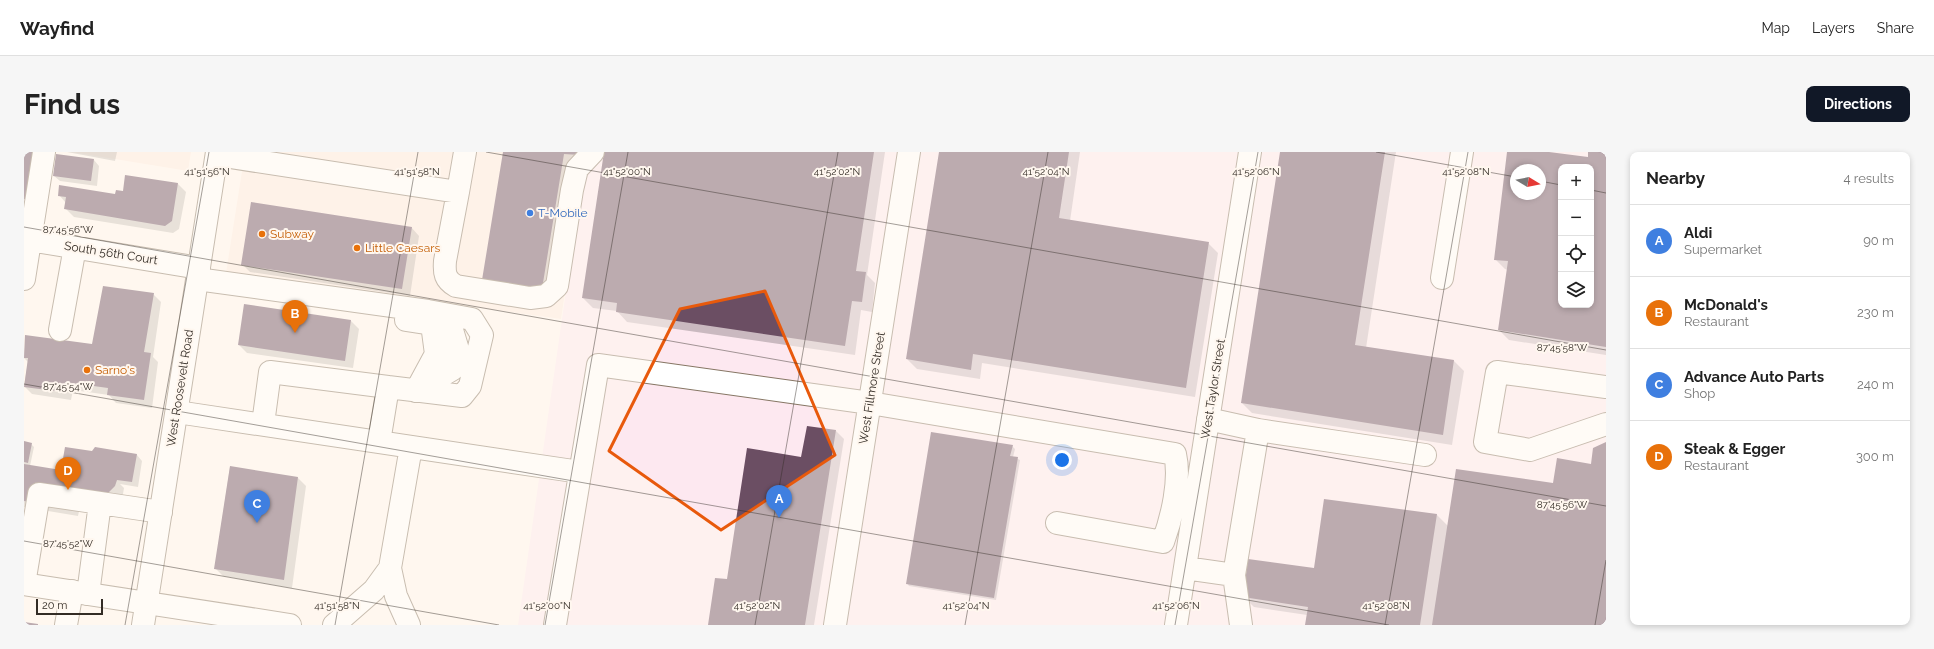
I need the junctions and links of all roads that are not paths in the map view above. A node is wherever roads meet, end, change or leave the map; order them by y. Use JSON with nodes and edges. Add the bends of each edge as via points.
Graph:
{"nodes":[{"id":1,"x":44,"y":152,"type":"edge"},
{"id":2,"x":465,"y":152,"type":"edge"},
{"id":3,"x":593,"y":152,"type":"edge"},
{"id":4,"x":909,"y":152,"type":"edge"},
{"id":5,"x":1250,"y":152,"type":"edge"},
{"id":6,"x":1462,"y":152,"type":"edge"},
{"id":7,"x":217,"y":153,"type":"edge"},
{"id":8,"x":287,"y":159,"type":"edge"},
{"id":9,"x":458,"y":192,"type":"junction"},
{"id":10,"x":27,"y":239,"type":"edge"},
{"id":11,"x":75,"y":247,"type":"junction"},
{"id":12,"x":1442,"y":278,"type":"dead end"},
{"id":13,"x":24,"y":279,"type":"edge"},
{"id":14,"x":197,"y":279,"type":"junction"},
{"id":15,"x":60,"y":330,"type":"dead end"},
{"id":16,"x":388,"y":387,"type":"junction"},
{"id":17,"x":1606,"y":387,"type":"edge"},
{"id":18,"x":416,"y":391,"type":"junction"},
{"id":19,"x":870,"y":403,"type":"junction"},
{"id":20,"x":176,"y":412,"type":"junction"},
{"id":21,"x":1208,"y":419,"type":"junction"},
{"id":22,"x":263,"y":424,"type":"junction"},
{"id":23,"x":1606,"y":424,"type":"edge"},
{"id":24,"x":1258,"y":430,"type":"junction"},
{"id":25,"x":379,"y":442,"type":"junction"},
{"id":26,"x":411,"y":447,"type":"junction"},
{"id":27,"x":1425,"y":455,"type":"dead end"},
{"id":28,"x":580,"y":472,"type":"junction"},
{"id":29,"x":100,"y":503,"type":"junction"},
{"id":30,"x":161,"y":512,"type":"junction"},
{"id":31,"x":1057,"y":522,"type":"dead end"},
{"id":32,"x":390,"y":568,"type":"junction"},
{"id":33,"x":1185,"y":568,"type":"junction"},
{"id":34,"x":1234,"y":575,"type":"junction"},
{"id":35,"x":24,"y":584,"type":"edge"},
{"id":36,"x":80,"y":592,"type":"junction"},
{"id":37,"x":147,"y":603,"type":"junction"},
{"id":38,"x":66,"y":625,"type":"edge"},
{"id":39,"x":143,"y":625,"type":"edge"},
{"id":40,"x":290,"y":625,"type":"edge"},
{"id":41,"x":334,"y":625,"type":"edge"},
{"id":42,"x":409,"y":625,"type":"edge"},
{"id":43,"x":555,"y":625,"type":"edge"},
{"id":44,"x":835,"y":625,"type":"edge"},
{"id":45,"x":1176,"y":625,"type":"edge"},
{"id":46,"x":1241,"y":625,"type":"edge"}],
"edges":[{"from":1,"to":10,"type":"street"},
{"from":2,"to":9,"type":"street"},
{"from":3,"to":9,"type":"street","via":[[577,169],[557,286],[546,296],[530,298],[456,286],[448,281],[444,272],[445,261]]},
{"from":4,"to":19,"type":"street","name":"West Fillmore Street"},
{"from":5,"to":21,"type":"street","name":"West Taylor Street"},
{"from":6,"to":12,"type":"street"},
{"from":7,"to":8,"type":"street"},
{"from":7,"to":14,"type":"street","name":"West Roosevelt Road"},
{"from":8,"to":9,"type":"street"},
{"from":10,"to":11,"type":"street","name":"South 56th Court"},
{"from":10,"to":13,"type":"street"},
{"from":11,"to":14,"type":"street","name":"South 56th Court"},
{"from":11,"to":15,"type":"street"},
{"from":14,"to":18,"type":"street","via":[[432,324],[436,354]]},
{"from":14,"to":18,"type":"street","via":[[472,319],[482,335],[470,386],[462,396]]},
{"from":14,"to":20,"type":"street","name":"West Roosevelt Road"},
{"from":16,"to":18,"type":"street"},
{"from":16,"to":22,"type":"street","via":[[270,372]]},
{"from":16,"to":25,"type":"street"},
{"from":17,"to":23,"type":"street","via":[[1497,372],[1485,442],[1530,450]]},
{"from":19,"to":28,"type":"street","via":[[598,365]]},
{"from":19,"to":31,"type":"street","via":[[1175,454],[1178,466],[1171,518],[1163,542]]},
{"from":19,"to":44,"type":"street","name":"West Fillmore Street"},
{"from":20,"to":22,"type":"street"},
{"from":20,"to":30,"type":"street","name":"West Roosevelt Road"},
{"from":21,"to":24,"type":"street"},
{"from":21,"to":33,"type":"street","name":"West Taylor Street"},
{"from":22,"to":25,"type":"street"},
{"from":24,"to":27,"type":"street"},
{"from":24,"to":34,"type":"street"},
{"from":25,"to":26,"type":"street"},
{"from":26,"to":28,"type":"street"},
{"from":26,"to":32,"type":"street"},
{"from":28,"to":43,"type":"street"},
{"from":29,"to":30,"type":"street"},
{"from":29,"to":35,"type":"street","via":[[39,494]]},
{"from":29,"to":36,"type":"street"},
{"from":30,"to":37,"type":"street","name":"West Roosevelt Road"},
{"from":32,"to":41,"type":"street","via":[[374,590]]},
{"from":32,"to":42,"type":"street","via":[[396,596]]},
{"from":33,"to":34,"type":"street"},
{"from":33,"to":45,"type":"street","name":"West Taylor Street"},
{"from":34,"to":46,"type":"street"},
{"from":35,"to":36,"type":"street"},
{"from":36,"to":37,"type":"street"},
{"from":36,"to":38,"type":"street"},
{"from":37,"to":39,"type":"street","name":"West Roosevelt Road"},
{"from":37,"to":40,"type":"street"}]}
